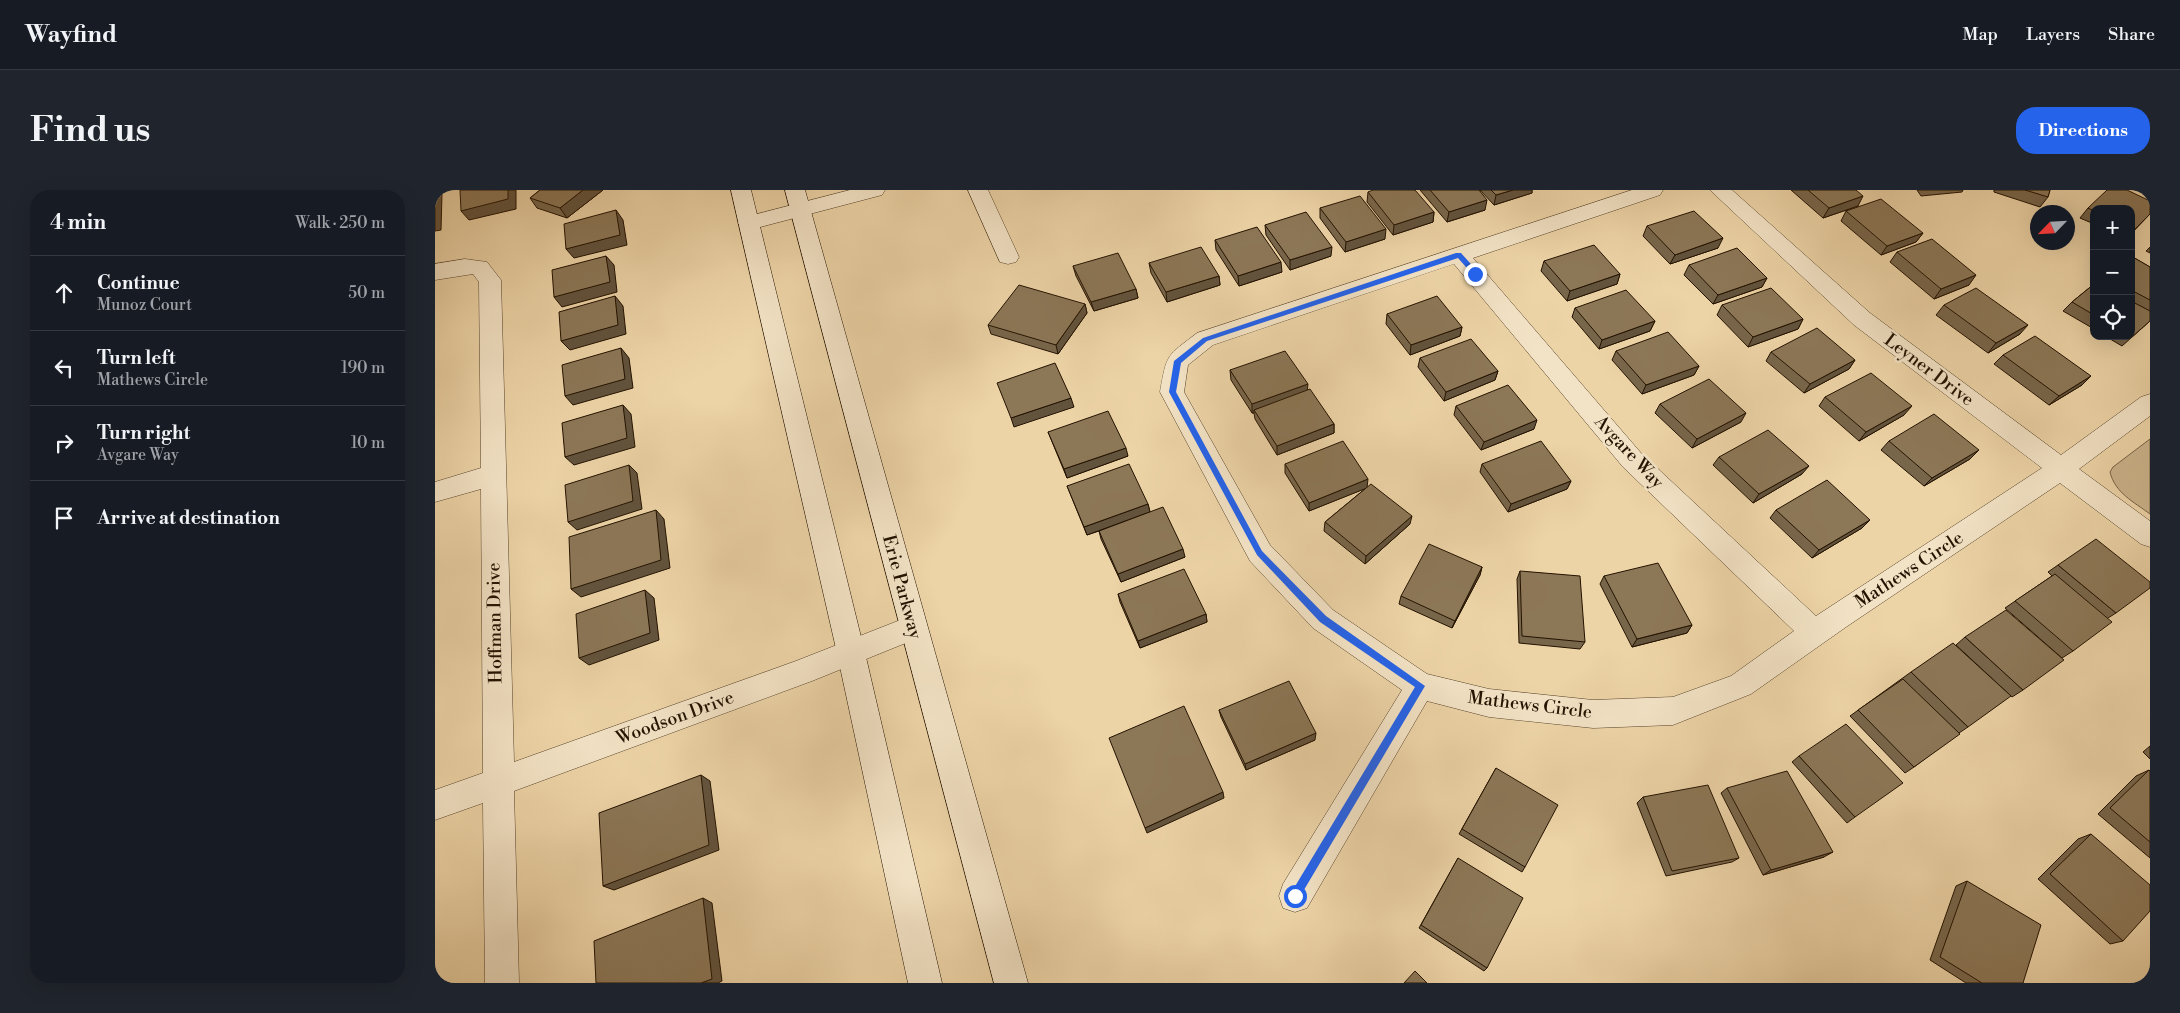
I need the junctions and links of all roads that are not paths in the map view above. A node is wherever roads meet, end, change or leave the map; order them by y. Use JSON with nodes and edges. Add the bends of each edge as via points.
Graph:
{"nodes":[{"id":1,"x":741,"y":190,"type":"edge"},
{"id":2,"x":875,"y":190,"type":"edge"},
{"id":3,"x":978,"y":190,"type":"edge"},
{"id":4,"x":1653,"y":190,"type":"edge"},
{"id":5,"x":1720,"y":190,"type":"edge"},
{"id":6,"x":797,"y":200,"type":"edge"},
{"id":7,"x":749,"y":223,"type":"junction"},
{"id":8,"x":1459,"y":255,"type":"junction"},
{"id":9,"x":1008,"y":257,"type":"dead end"},
{"id":10,"x":435,"y":272,"type":"edge"},
{"id":11,"x":2150,"y":403,"type":"edge"},
{"id":12,"x":2060,"y":469,"type":"junction"},
{"id":13,"x":493,"y":475,"type":"junction"},
{"id":14,"x":435,"y":492,"type":"edge"},
{"id":15,"x":2150,"y":536,"type":"edge"},
{"id":16,"x":913,"y":627,"type":"junction"},
{"id":17,"x":1815,"y":633,"type":"junction"},
{"id":18,"x":851,"y":653,"type":"junction"},
{"id":19,"x":1420,"y":686,"type":"junction"},
{"id":20,"x":498,"y":782,"type":"junction"},
{"id":21,"x":435,"y":805,"type":"edge"},
{"id":22,"x":1295,"y":896,"type":"dead end"},
{"id":23,"x":502,"y":983,"type":"edge"},
{"id":24,"x":925,"y":983,"type":"edge"},
{"id":25,"x":1011,"y":983,"type":"edge"}],
"edges":[{"from":1,"to":7,"type":"street"},
{"from":2,"to":6,"type":"street"},
{"from":3,"to":9,"type":"street"},
{"from":4,"to":8,"type":"street","name":"Mathews Circle"},
{"from":5,"to":12,"type":"street","name":"Leyner Drive","via":[[1862,319]]},
{"from":6,"to":7,"type":"street"},
{"from":6,"to":16,"type":"street","name":"Erie Parkway"},
{"from":7,"to":18,"type":"street"},
{"from":8,"to":17,"type":"street","name":"Avgare Way","via":[[1633,460]]},
{"from":8,"to":19,"type":"street","name":"Mathews Circle","via":[[1205,340],[1177,361],[1172,392],[1259,553],[1323,619]]},
{"from":10,"to":13,"type":"street","name":"Hoffman Drive","via":[[465,266],[479,267],[490,280]]},
{"from":11,"to":12,"type":"street","name":"Mathews Circle"},
{"from":12,"to":15,"type":"street","name":"Leyner Drive"},
{"from":12,"to":17,"type":"street","name":"Mathews Circle"},
{"from":13,"to":14,"type":"street"},
{"from":13,"to":20,"type":"street","name":"Hoffman Drive"},
{"from":16,"to":18,"type":"street","name":"Woodson Drive"},
{"from":16,"to":25,"type":"street","name":"Erie Parkway"},
{"from":17,"to":19,"type":"street","name":"Mathews Circle","via":[[1741,685],[1673,711],[1593,714],[1489,703]]},
{"from":18,"to":20,"type":"street","name":"Woodson Drive"},
{"from":18,"to":24,"type":"street"},
{"from":19,"to":22,"type":"street"},
{"from":20,"to":21,"type":"street","name":"Woodson Drive"},
{"from":20,"to":23,"type":"street","name":"Hoffman Drive"}]}
